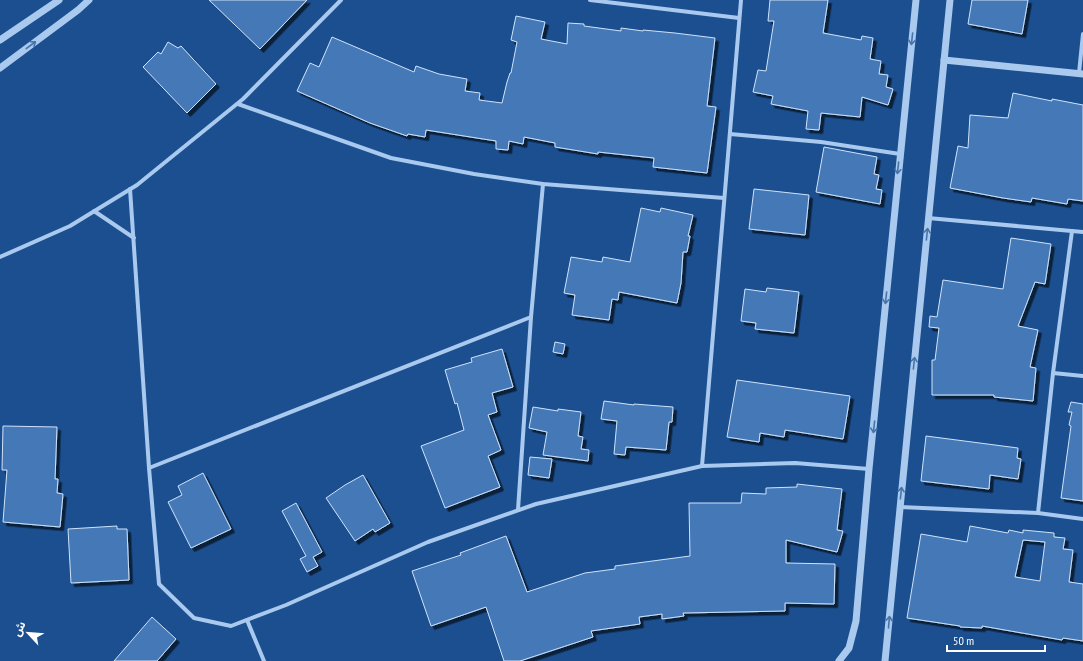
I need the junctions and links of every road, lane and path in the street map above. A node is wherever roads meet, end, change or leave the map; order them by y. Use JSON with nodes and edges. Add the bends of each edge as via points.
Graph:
{"nodes":[{"id":1,"x":58,"y":0,"type":"edge"},
{"id":2,"x":89,"y":0,"type":"edge"},
{"id":3,"x":341,"y":0,"type":"edge"},
{"id":4,"x":590,"y":0,"type":"edge"},
{"id":5,"x":741,"y":0,"type":"edge"},
{"id":6,"x":916,"y":0,"type":"edge"},
{"id":7,"x":950,"y":0,"type":"edge"},
{"id":8,"x":739,"y":18,"type":"junction"},
{"id":9,"x":1083,"y":34,"type":"edge"},
{"id":10,"x":0,"y":40,"type":"edge"},
{"id":11,"x":944,"y":60,"type":"junction"},
{"id":12,"x":0,"y":68,"type":"edge"},
{"id":13,"x":1081,"y":74,"type":"edge"},
{"id":14,"x":238,"y":104,"type":"junction"},
{"id":15,"x":730,"y":134,"type":"junction"},
{"id":16,"x":900,"y":154,"type":"junction"},
{"id":17,"x":544,"y":184,"type":"junction"},
{"id":18,"x":130,"y":189,"type":"junction"},
{"id":19,"x":724,"y":198,"type":"junction"},
{"id":20,"x":94,"y":211,"type":"junction"},
{"id":21,"x":928,"y":218,"type":"junction"},
{"id":22,"x":1072,"y":231,"type":"junction"},
{"id":23,"x":1083,"y":232,"type":"edge"},
{"id":24,"x":134,"y":238,"type":"junction"},
{"id":25,"x":0,"y":256,"type":"edge"},
{"id":26,"x":531,"y":317,"type":"junction"},
{"id":27,"x":1053,"y":374,"type":"junction"},
{"id":28,"x":1083,"y":376,"type":"edge"},
{"id":29,"x":702,"y":466,"type":"junction"},
{"id":30,"x":149,"y":468,"type":"junction"},
{"id":31,"x":869,"y":469,"type":"junction"},
{"id":32,"x":900,"y":507,"type":"junction"},
{"id":33,"x":518,"y":510,"type":"junction"},
{"id":34,"x":1038,"y":513,"type":"junction"},
{"id":35,"x":1083,"y":519,"type":"edge"},
{"id":36,"x":247,"y":620,"type":"junction"},
{"id":37,"x":264,"y":661,"type":"edge"},
{"id":38,"x":839,"y":661,"type":"edge"},
{"id":39,"x":885,"y":661,"type":"edge"}],
"edges":[{"from":1,"to":10,"type":"street"},
{"from":12,"to":2,"type":"street","one_way":true},
{"from":3,"to":14,"type":"street"},
{"from":4,"to":8,"type":"street"},
{"from":5,"to":8,"type":"street"},
{"from":6,"to":16,"type":"street","one_way":true},
{"from":7,"to":11,"type":"street"},
{"from":8,"to":15,"type":"street"},
{"from":9,"to":13,"type":"street"},
{"from":11,"to":13,"type":"street"},
{"from":11,"to":21,"type":"street"},
{"from":14,"to":17,"type":"street","via":[[392,158]]},
{"from":14,"to":18,"type":"street"},
{"from":15,"to":16,"type":"street","via":[[821,142]]},
{"from":15,"to":19,"type":"street"},
{"from":16,"to":31,"type":"street","one_way":true},
{"from":17,"to":19,"type":"street"},
{"from":17,"to":26,"type":"street"},
{"from":18,"to":20,"type":"street"},
{"from":18,"to":24,"type":"street"},
{"from":19,"to":29,"type":"street"},
{"from":20,"to":24,"type":"street"},
{"from":20,"to":25,"type":"street","via":[[70,226]]},
{"from":21,"to":22,"type":"street"},
{"from":32,"to":21,"type":"street","one_way":true},
{"from":22,"to":23,"type":"street"},
{"from":22,"to":27,"type":"street"},
{"from":24,"to":30,"type":"street"},
{"from":26,"to":30,"type":"street"},
{"from":26,"to":33,"type":"street"},
{"from":27,"to":28,"type":"street"},
{"from":27,"to":34,"type":"street"},
{"from":29,"to":31,"type":"street","via":[[794,464]]},
{"from":29,"to":33,"type":"street"},
{"from":30,"to":36,"type":"street","via":[[159,584],[194,618],[231,626]]},
{"from":31,"to":38,"type":"street","via":[[856,621],[849,648]]},
{"from":32,"to":34,"type":"street"},
{"from":39,"to":32,"type":"street","one_way":true},
{"from":33,"to":36,"type":"street","via":[[428,542]]},
{"from":34,"to":35,"type":"street"},
{"from":36,"to":37,"type":"street"}]}
